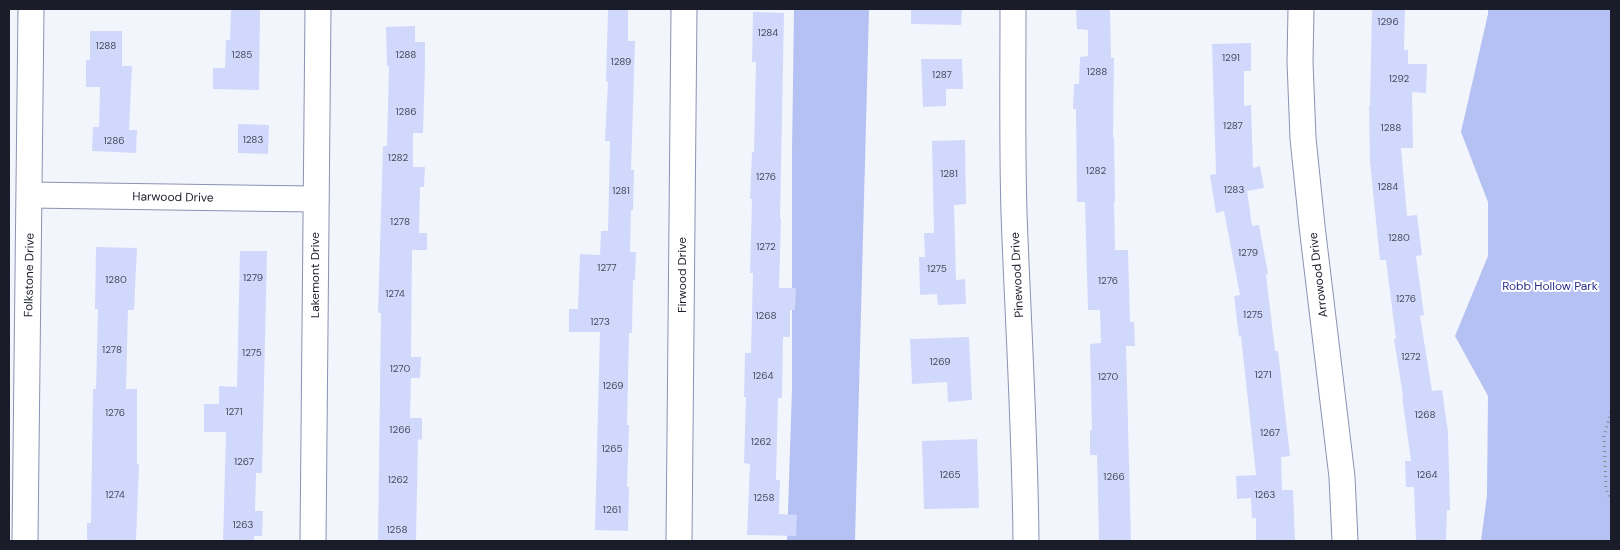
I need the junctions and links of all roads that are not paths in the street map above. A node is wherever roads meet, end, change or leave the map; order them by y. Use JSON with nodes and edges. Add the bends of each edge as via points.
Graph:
{"nodes":[{"id":1,"x":31,"y":9,"type":"edge"},
{"id":2,"x":318,"y":9,"type":"edge"},
{"id":3,"x":684,"y":9,"type":"edge"},
{"id":4,"x":1013,"y":9,"type":"edge"},
{"id":5,"x":1301,"y":9,"type":"edge"},
{"id":6,"x":30,"y":195,"type":"junction"},
{"id":7,"x":316,"y":199,"type":"junction"},
{"id":8,"x":25,"y":541,"type":"edge"},
{"id":9,"x":313,"y":541,"type":"edge"},
{"id":10,"x":679,"y":541,"type":"edge"},
{"id":11,"x":1026,"y":541,"type":"edge"},
{"id":12,"x":1345,"y":541,"type":"edge"}],
"edges":[{"from":1,"to":6,"type":"street","name":"Folkstone Drive"},
{"from":2,"to":7,"type":"street","name":"Lakemont Drive"},
{"from":3,"to":10,"type":"street","name":"Firwood Drive"},
{"from":4,"to":11,"type":"street","name":"Pinewood Drive","via":[[1014,212]]},
{"from":5,"to":12,"type":"street","name":"Arrowood Drive","via":[[1303,138],[1342,477]]},
{"from":6,"to":7,"type":"street","name":"Harwood Drive"},
{"from":6,"to":8,"type":"street","name":"Folkstone Drive"},
{"from":7,"to":9,"type":"street","name":"Lakemont Drive"}]}
